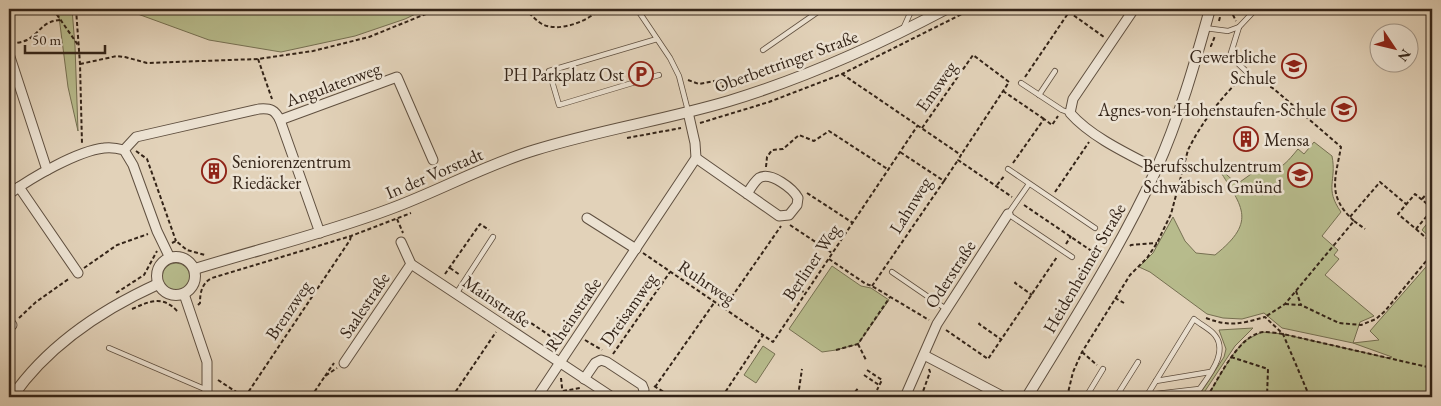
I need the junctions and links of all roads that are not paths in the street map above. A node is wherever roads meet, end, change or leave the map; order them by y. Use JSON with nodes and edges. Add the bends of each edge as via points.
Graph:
{"nodes":[{"id":1,"x":637,"y":9,"type":"edge"},
{"id":2,"x":822,"y":9,"type":"edge"},
{"id":3,"x":912,"y":9,"type":"edge"},
{"id":4,"x":946,"y":9,"type":"edge"},
{"id":5,"x":1134,"y":9,"type":"edge"},
{"id":6,"x":1210,"y":9,"type":"edge"},
{"id":7,"x":1256,"y":9,"type":"edge"},
{"id":8,"x":1240,"y":27,"type":"junction"},
{"id":9,"x":1204,"y":28,"type":"junction"},
{"id":10,"x":902,"y":32,"type":"junction"},
{"id":11,"x":657,"y":38,"type":"junction"},
{"id":12,"x":763,"y":50,"type":"dead end"},
{"id":13,"x":9,"y":54,"type":"edge"},
{"id":14,"x":1055,"y":71,"type":"dead end"},
{"id":15,"x":1247,"y":72,"type":"road end"},
{"id":16,"x":659,"y":75,"type":"dead end"},
{"id":17,"x":1021,"y":83,"type":"road end"},
{"id":18,"x":1039,"y":95,"type":"junction"},
{"id":19,"x":1066,"y":111,"type":"junction"},
{"id":20,"x":688,"y":112,"type":"junction"},
{"id":21,"x":280,"y":120,"type":"junction"},
{"id":22,"x":124,"y":150,"type":"junction"},
{"id":23,"x":696,"y":158,"type":"junction"},
{"id":24,"x":433,"y":160,"type":"road end"},
{"id":25,"x":1008,"y":169,"type":"road end"},
{"id":26,"x":1157,"y":169,"type":"junction"},
{"id":27,"x":47,"y":170,"type":"junction"},
{"id":28,"x":1030,"y":184,"type":"junction"},
{"id":29,"x":19,"y":186,"type":"junction"},
{"id":30,"x":9,"y":194,"type":"edge"},
{"id":31,"x":747,"y":194,"type":"junction"},
{"id":32,"x":1008,"y":214,"type":"junction"},
{"id":33,"x":588,"y":218,"type":"dead end"},
{"id":34,"x":1095,"y":228,"type":"dead end"},
{"id":35,"x":320,"y":233,"type":"junction"},
{"id":36,"x":494,"y":235,"type":"road end"},
{"id":37,"x":401,"y":242,"type":"road end"},
{"id":38,"x":636,"y":249,"type":"junction"},
{"id":39,"x":1072,"y":257,"type":"dead end"},
{"id":40,"x":170,"y":258,"type":"junction"},
{"id":41,"x":411,"y":264,"type":"junction"},
{"id":42,"x":194,"y":269,"type":"junction"},
{"id":43,"x":892,"y":272,"type":"dead end"},
{"id":44,"x":78,"y":273,"type":"dead end"},
{"id":45,"x":158,"y":284,"type":"junction"},
{"id":46,"x":184,"y":294,"type":"junction"},
{"id":47,"x":456,"y":294,"type":"junction"},
{"id":48,"x":946,"y":310,"type":"junction"},
{"id":49,"x":110,"y":348,"type":"dead end"},
{"id":50,"x":924,"y":354,"type":"junction"},
{"id":51,"x":1138,"y":362,"type":"dead end"},
{"id":52,"x":344,"y":363,"type":"road end"},
{"id":53,"x":560,"y":363,"type":"junction"},
{"id":54,"x":1103,"y":369,"type":"road end"},
{"id":55,"x":1210,"y":372,"type":"junction"},
{"id":56,"x":584,"y":379,"type":"junction"},
{"id":57,"x":1156,"y":381,"type":"junction"},
{"id":58,"x":1199,"y":388,"type":"junction"},
{"id":59,"x":208,"y":394,"type":"edge"},
{"id":60,"x":1147,"y":396,"type":"edge"},
{"id":61,"x":12,"y":397,"type":"edge"},
{"id":62,"x":537,"y":397,"type":"edge"},
{"id":63,"x":612,"y":397,"type":"edge"},
{"id":64,"x":642,"y":397,"type":"edge"},
{"id":65,"x":905,"y":397,"type":"edge"},
{"id":66,"x":1004,"y":397,"type":"edge"},
{"id":67,"x":1028,"y":397,"type":"edge"},
{"id":68,"x":1086,"y":397,"type":"edge"},
{"id":69,"x":1116,"y":397,"type":"edge"},
{"id":70,"x":1194,"y":397,"type":"edge"}],
"edges":[{"from":1,"to":11,"type":"lane"},
{"from":2,"to":12,"type":"lane"},
{"from":3,"to":10,"type":"lane"},
{"from":4,"to":10,"type":"street","name":"Oberbettringer Straße"},
{"from":5,"to":19,"type":"street"},
{"from":6,"to":9,"type":"street","name":"Heidenheimer Straße"},
{"from":7,"to":8,"type":"lane"},
{"from":8,"to":9,"type":"lane","via":[[1228,31]]},
{"from":8,"to":15,"type":"lane","via":[[1230,56]]},
{"from":9,"to":26,"type":"street","name":"Heidenheimer Straße","via":[[1185,94]]},
{"from":10,"to":20,"type":"street","name":"Oberbettringer Straße","via":[[832,65]]},
{"from":11,"to":16,"type":"lane","via":[[548,71],[559,105]]},
{"from":11,"to":20,"type":"lane","via":[[679,76]]},
{"from":13,"to":27,"type":"street"},
{"from":14,"to":18,"type":"lane"},
{"from":17,"to":18,"type":"lane"},
{"from":18,"to":19,"type":"lane"},
{"from":19,"to":26,"type":"street","via":[[1124,152]]},
{"from":20,"to":23,"type":"street"},
{"from":20,"to":35,"type":"street","name":"In der Vorstadt","via":[[590,133],[529,151],[393,208]]},
{"from":21,"to":22,"type":"street","via":[[269,108],[259,109],[136,137]]},
{"from":21,"to":24,"type":"street","name":"Angulatenweg","via":[[397,78]]},
{"from":21,"to":35,"type":"street","name":"Angulatenweg"},
{"from":22,"to":27,"type":"street","via":[[102,148]]},
{"from":22,"to":40,"type":"street"},
{"from":23,"to":31,"type":"street"},
{"from":23,"to":38,"type":"street","name":"Rheinstraße"},
{"from":25,"to":28,"type":"lane"},
{"from":26,"to":67,"type":"street","name":"Heidenheimer Straße","via":[[1108,262]]},
{"from":27,"to":29,"type":"street"},
{"from":28,"to":32,"type":"lane"},
{"from":28,"to":34,"type":"lane"},
{"from":29,"to":30,"type":"street"},
{"from":29,"to":44,"type":"street"},
{"from":31,"to":31,"type":"street","via":[[756,181],[765,176],[795,193],[797,205],[789,215],[782,217]]},
{"from":32,"to":39,"type":"lane"},
{"from":32,"to":48,"type":"street","name":"Oderstraße"},
{"from":33,"to":38,"type":"street"},
{"from":35,"to":42,"type":"street","name":"In der Vorstadt"},
{"from":36,"to":47,"type":"lane"},
{"from":37,"to":41,"type":"street"},
{"from":38,"to":53,"type":"street","name":"Rheinstraße"},
{"from":40,"to":42,"type":"street","via":[[176,256],[187,260]]},
{"from":40,"to":45,"type":"street","via":[[157,272]]},
{"from":41,"to":47,"type":"street","name":"Mainstraße"},
{"from":41,"to":52,"type":"street","name":"Saalestraße"},
{"from":42,"to":46,"type":"street","via":[[193,286]]},
{"from":43,"to":48,"type":"lane"},
{"from":45,"to":46,"type":"street","via":[[172,295]]},
{"from":45,"to":61,"type":"street","via":[[119,303],[54,348]]},
{"from":46,"to":59,"type":"street","via":[[207,362]]},
{"from":47,"to":53,"type":"street","name":"Mainstraße"},
{"from":48,"to":50,"type":"street","name":"Oderstraße"},
{"from":49,"to":59,"type":"lane"},
{"from":50,"to":65,"type":"street","name":"Oderstraße"},
{"from":50,"to":66,"type":"street"},
{"from":51,"to":69,"type":"lane"},
{"from":53,"to":56,"type":"street","name":"Mainstraße"},
{"from":53,"to":62,"type":"street","name":"Rheinstraße"},
{"from":54,"to":68,"type":"lane"},
{"from":55,"to":57,"type":"lane"},
{"from":55,"to":57,"type":"lane","via":[[1221,348],[1214,333],[1194,320]]},
{"from":55,"to":58,"type":"lane"},
{"from":56,"to":63,"type":"street","name":"Mainstraße"},
{"from":56,"to":64,"type":"street","via":[[595,362],[609,359],[642,384]]},
{"from":57,"to":60,"type":"lane"},
{"from":58,"to":60,"type":"lane"},
{"from":58,"to":70,"type":"lane"}]}
